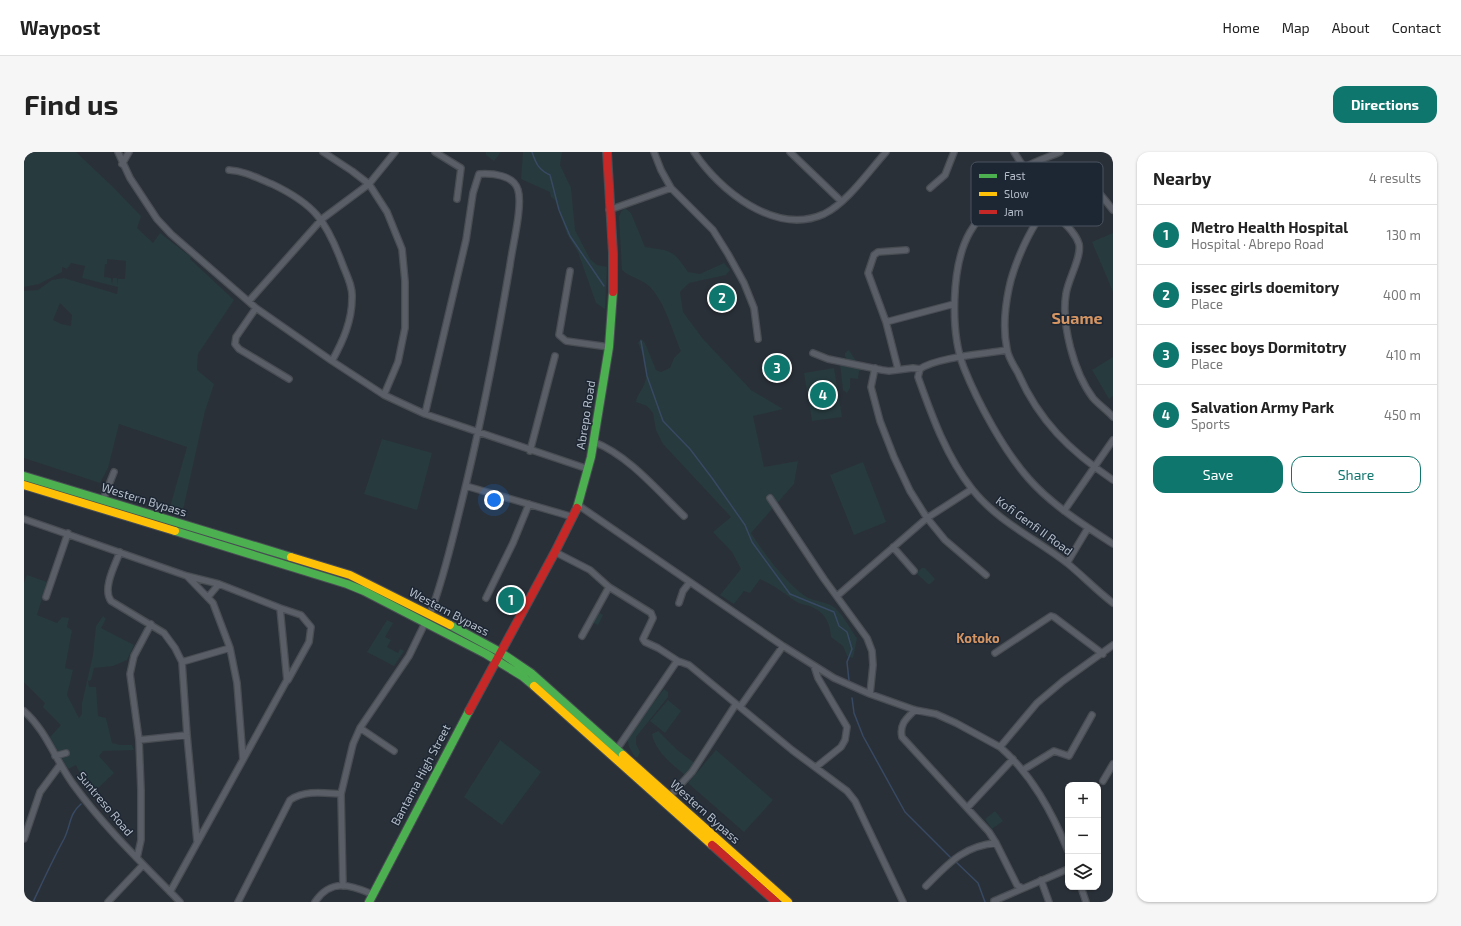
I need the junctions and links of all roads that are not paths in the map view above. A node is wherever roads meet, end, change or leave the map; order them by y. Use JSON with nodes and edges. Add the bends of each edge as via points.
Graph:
{"nodes":[{"id":1,"x":118,"y":152,"type":"edge"},
{"id":2,"x":129,"y":152,"type":"edge"},
{"id":3,"x":324,"y":152,"type":"edge"},
{"id":4,"x":394,"y":152,"type":"edge"},
{"id":5,"x":435,"y":152,"type":"edge"},
{"id":6,"x":607,"y":152,"type":"edge"},
{"id":7,"x":654,"y":152,"type":"edge"},
{"id":8,"x":694,"y":152,"type":"edge"},
{"id":9,"x":790,"y":152,"type":"edge"},
{"id":10,"x":954,"y":152,"type":"edge"},
{"id":11,"x":1014,"y":152,"type":"edge"},
{"id":12,"x":1060,"y":152,"type":"edge"},
{"id":13,"x":884,"y":153,"type":"edge"},
{"id":14,"x":1020,"y":162,"type":"edge"},
{"id":15,"x":1038,"y":162,"type":"edge"},
{"id":16,"x":122,"y":164,"type":"junction"},
{"id":17,"x":229,"y":170,"type":"dead end"},
{"id":18,"x":368,"y":184,"type":"junction"},
{"id":19,"x":671,"y":188,"type":"junction"},
{"id":20,"x":930,"y":188,"type":"dead end"},
{"id":21,"x":1103,"y":198,"type":"edge"},
{"id":22,"x":457,"y":199,"type":"dead end"},
{"id":23,"x":841,"y":201,"type":"junction"},
{"id":24,"x":609,"y":210,"type":"junction"},
{"id":25,"x":1113,"y":210,"type":"edge"},
{"id":26,"x":322,"y":219,"type":"junction"},
{"id":27,"x":974,"y":226,"type":"edge"},
{"id":28,"x":1036,"y":226,"type":"edge"},
{"id":29,"x":1065,"y":226,"type":"edge"},
{"id":30,"x":906,"y":250,"type":"dead end"},
{"id":31,"x":570,"y":271,"type":"dead end"},
{"id":32,"x":249,"y":301,"type":"junction"},
{"id":33,"x":954,"y":304,"type":"junction"},
{"id":34,"x":256,"y":308,"type":"junction"},
{"id":35,"x":886,"y":322,"type":"junction"},
{"id":36,"x":758,"y":339,"type":"dead end"},
{"id":37,"x":609,"y":347,"type":"junction"},
{"id":38,"x":1007,"y":350,"type":"junction"},
{"id":39,"x":813,"y":353,"type":"dead end"},
{"id":40,"x":555,"y":356,"type":"dead end"},
{"id":41,"x":961,"y":358,"type":"junction"},
{"id":42,"x":332,"y":361,"type":"junction"},
{"id":43,"x":875,"y":368,"type":"junction"},
{"id":44,"x":898,"y":369,"type":"junction"},
{"id":45,"x":920,"y":369,"type":"junction"},
{"id":46,"x":289,"y":379,"type":"dead end"},
{"id":47,"x":384,"y":395,"type":"junction"},
{"id":48,"x":426,"y":414,"type":"junction"},
{"id":49,"x":1113,"y":417,"type":"edge"},
{"id":50,"x":478,"y":432,"type":"junction"},
{"id":51,"x":1113,"y":440,"type":"edge"},
{"id":52,"x":594,"y":442,"type":"junction"},
{"id":53,"x":530,"y":451,"type":"junction"},
{"id":54,"x":1095,"y":468,"type":"junction"},
{"id":55,"x":588,"y":469,"type":"junction"},
{"id":56,"x":114,"y":472,"type":"dead end"},
{"id":57,"x":24,"y":476,"type":"edge"},
{"id":58,"x":1113,"y":480,"type":"edge"},
{"id":59,"x":24,"y":485,"type":"edge"},
{"id":60,"x":466,"y":486,"type":"junction"},
{"id":61,"x":972,"y":489,"type":"junction"},
{"id":62,"x":770,"y":498,"type":"dead end"},
{"id":63,"x":103,"y":500,"type":"junction"},
{"id":64,"x":529,"y":504,"type":"junction"},
{"id":65,"x":578,"y":505,"type":"junction"},
{"id":66,"x":1064,"y":511,"type":"junction"},
{"id":67,"x":684,"y":516,"type":"dead end"},
{"id":68,"x":573,"y":517,"type":"junction"},
{"id":69,"x":927,"y":518,"type":"junction"},
{"id":70,"x":24,"y":519,"type":"edge"},
{"id":71,"x":1088,"y":528,"type":"junction"},
{"id":72,"x":68,"y":533,"type":"junction"},
{"id":73,"x":1113,"y":544,"type":"edge"},
{"id":74,"x":893,"y":547,"type":"junction"},
{"id":75,"x":120,"y":552,"type":"junction"},
{"id":76,"x":555,"y":552,"type":"junction"},
{"id":77,"x":1067,"y":563,"type":"junction"},
{"id":78,"x":914,"y":571,"type":"dead end"},
{"id":79,"x":342,"y":573,"type":"junction"},
{"id":80,"x":986,"y":575,"type":"dead end"},
{"id":81,"x":187,"y":576,"type":"junction"},
{"id":82,"x":341,"y":582,"type":"junction"},
{"id":83,"x":690,"y":582,"type":"junction"},
{"id":84,"x":219,"y":584,"type":"junction"},
{"id":85,"x":609,"y":587,"type":"junction"},
{"id":86,"x":837,"y":596,"type":"junction"},
{"id":87,"x":46,"y":597,"type":"dead end"},
{"id":88,"x":208,"y":597,"type":"junction"},
{"id":89,"x":486,"y":598,"type":"dead end"},
{"id":90,"x":679,"y":603,"type":"dead end"},
{"id":91,"x":1113,"y":603,"type":"edge"},
{"id":92,"x":280,"y":608,"type":"junction"},
{"id":93,"x":430,"y":614,"type":"junction"},
{"id":94,"x":425,"y":623,"type":"junction"},
{"id":95,"x":151,"y":624,"type":"junction"},
{"id":96,"x":582,"y":636,"type":"dead end"},
{"id":97,"x":1113,"y":645,"type":"edge"},
{"id":98,"x":783,"y":646,"type":"junction"},
{"id":99,"x":230,"y":648,"type":"junction"},
{"id":100,"x":995,"y":653,"type":"dead end"},
{"id":101,"x":1103,"y":654,"type":"junction"},
{"id":102,"x":498,"y":656,"type":"junction"},
{"id":103,"x":678,"y":661,"type":"junction"},
{"id":104,"x":182,"y":662,"type":"junction"},
{"id":105,"x":814,"y":666,"type":"junction"},
{"id":106,"x":288,"y":680,"type":"junction"},
{"id":107,"x":870,"y":694,"type":"junction"},
{"id":108,"x":738,"y":705,"type":"junction"},
{"id":109,"x":915,"y":710,"type":"junction"},
{"id":110,"x":24,"y":711,"type":"edge"},
{"id":111,"x":1092,"y":715,"type":"dead end"},
{"id":112,"x":360,"y":728,"type":"junction"},
{"id":113,"x":187,"y":735,"type":"junction"},
{"id":114,"x":139,"y":740,"type":"junction"},
{"id":115,"x":1000,"y":747,"type":"junction"},
{"id":116,"x":617,"y":749,"type":"junction"},
{"id":117,"x":394,"y":751,"type":"dead end"},
{"id":118,"x":66,"y":753,"type":"dead end"},
{"id":119,"x":55,"y":756,"type":"junction"},
{"id":120,"x":1013,"y":759,"type":"junction"},
{"id":121,"x":243,"y":760,"type":"junction"},
{"id":122,"x":1113,"y":764,"type":"edge"},
{"id":123,"x":60,"y":765,"type":"junction"},
{"id":124,"x":816,"y":767,"type":"junction"},
{"id":125,"x":1023,"y":770,"type":"junction"},
{"id":126,"x":1103,"y":781,"type":"dead end"},
{"id":127,"x":341,"y":794,"type":"junction"},
{"id":128,"x":670,"y":796,"type":"junction"},
{"id":129,"x":967,"y":808,"type":"junction"},
{"id":130,"x":24,"y":839,"type":"edge"},
{"id":131,"x":197,"y":842,"type":"junction"},
{"id":132,"x":996,"y":843,"type":"junction"},
{"id":133,"x":1065,"y":844,"type":"edge"},
{"id":134,"x":137,"y":858,"type":"junction"},
{"id":135,"x":143,"y":865,"type":"junction"},
{"id":136,"x":1065,"y":870,"type":"edge"},
{"id":137,"x":1041,"y":880,"type":"junction"},
{"id":138,"x":343,"y":886,"type":"junction"},
{"id":139,"x":926,"y":886,"type":"dead end"},
{"id":140,"x":1022,"y":888,"type":"junction"},
{"id":141,"x":1082,"y":890,"type":"edge"},
{"id":142,"x":170,"y":892,"type":"junction"},
{"id":143,"x":371,"y":898,"type":"edge"},
{"id":144,"x":994,"y":901,"type":"dead end"},
{"id":145,"x":108,"y":902,"type":"edge"},
{"id":146,"x":179,"y":902,"type":"edge"},
{"id":147,"x":238,"y":902,"type":"edge"},
{"id":148,"x":315,"y":902,"type":"edge"},
{"id":149,"x":776,"y":902,"type":"edge"},
{"id":150,"x":788,"y":902,"type":"edge"},
{"id":151,"x":903,"y":902,"type":"edge"},
{"id":152,"x":1049,"y":902,"type":"edge"},
{"id":153,"x":1086,"y":902,"type":"edge"}],
"edges":[{"from":1,"to":16,"type":"street"},
{"from":2,"to":16,"type":"street"},
{"from":3,"to":18,"type":"street"},
{"from":4,"to":18,"type":"street"},
{"from":5,"to":22,"type":"street","via":[[461,168]]},
{"from":6,"to":24,"type":"main road","name":"Abrepo Road"},
{"from":7,"to":19,"type":"street"},
{"from":8,"to":23,"type":"street","via":[[724,187],[768,214],[786,219],[812,217],[824,213]]},
{"from":9,"to":23,"type":"street"},
{"from":10,"to":20,"type":"street","via":[[945,175]]},
{"from":11,"to":14,"type":"street"},
{"from":12,"to":15,"type":"street"},
{"from":13,"to":23,"type":"street"},
{"from":16,"to":32,"type":"street","via":[[157,219]]},
{"from":17,"to":26,"type":"street","via":[[245,172],[295,195]]},
{"from":18,"to":26,"type":"street"},
{"from":18,"to":47,"type":"street","via":[[387,212],[402,250],[405,281],[405,328],[402,345]]},
{"from":19,"to":24,"type":"street"},
{"from":19,"to":36,"type":"street","via":[[713,230],[728,254],[754,308]]},
{"from":21,"to":25,"type":"street"},
{"from":24,"to":37,"type":"main road","name":"Abrepo Road","via":[[614,277]]},
{"from":26,"to":32,"type":"street"},
{"from":26,"to":42,"type":"street","via":[[341,260],[352,296],[351,316]]},
{"from":27,"to":33,"type":"street","via":[[959,262]]},
{"from":28,"to":38,"type":"street","via":[[1017,262],[1009,289],[1005,327]]},
{"from":29,"to":49,"type":"street","via":[[1076,238],[1080,254],[1066,294],[1065,318],[1075,361],[1083,382],[1094,399]]},
{"from":30,"to":35,"type":"street","via":[[878,252],[874,255],[869,268],[870,279]]},
{"from":31,"to":37,"type":"street","via":[[559,335],[566,341]]},
{"from":32,"to":34,"type":"street"},
{"from":33,"to":35,"type":"street"},
{"from":33,"to":41,"type":"street"},
{"from":34,"to":42,"type":"street"},
{"from":34,"to":46,"type":"street","via":[[236,337],[235,344],[239,349]]},
{"from":35,"to":44,"type":"street"},
{"from":37,"to":52,"type":"main road","name":"Abrepo Road"},
{"from":38,"to":41,"type":"street"},
{"from":38,"to":54,"type":"street","via":[[1030,399],[1040,414],[1078,455]]},
{"from":39,"to":43,"type":"street","via":[[828,359]]},
{"from":40,"to":53,"type":"street"},
{"from":41,"to":45,"type":"street","via":[[940,361]]},
{"from":41,"to":66,"type":"street","via":[[993,427],[1013,458],[1030,480]]},
{"from":42,"to":47,"type":"street"},
{"from":43,"to":44,"type":"street","via":[[889,371]]},
{"from":43,"to":69,"type":"street","via":[[871,387],[880,421],[904,478]]},
{"from":44,"to":45,"type":"street"},
{"from":45,"to":61,"type":"street","name":"Kofi Genfi II Road","via":[[918,377],[936,427]]},
{"from":47,"to":48,"type":"street"},
{"from":48,"to":50,"type":"street"},
{"from":48,"to":50,"type":"street","via":[[479,174],[502,176],[516,184],[519,191],[518,217],[489,385]]},
{"from":50,"to":53,"type":"street"},
{"from":50,"to":60,"type":"street"},
{"from":51,"to":54,"type":"street"},
{"from":52,"to":55,"type":"main road","name":"Abrepo Road"},
{"from":52,"to":67,"type":"street","via":[[614,452]]},
{"from":53,"to":55,"type":"street"},
{"from":54,"to":58,"type":"street"},
{"from":54,"to":66,"type":"street"},
{"from":55,"to":65,"type":"main road","name":"Abrepo Road"},
{"from":56,"to":63,"type":"street"},
{"from":57,"to":63,"type":"main road","name":"Western Bypass"},
{"from":59,"to":82,"type":"main road","name":"Western Bypass"},
{"from":60,"to":64,"type":"street"},
{"from":60,"to":93,"type":"street"},
{"from":61,"to":69,"type":"street"},
{"from":61,"to":77,"type":"street","name":"Kofi Genfi II Road","via":[[1014,526]]},
{"from":62,"to":86,"type":"street"},
{"from":63,"to":79,"type":"main road","name":"Western Bypass"},
{"from":64,"to":68,"type":"street"},
{"from":64,"to":89,"type":"street"},
{"from":65,"to":68,"type":"main road","name":"Abrepo Road"},
{"from":65,"to":83,"type":"street"},
{"from":66,"to":71,"type":"street"},
{"from":68,"to":76,"type":"main road","name":"Abrepo Road"},
{"from":69,"to":74,"type":"street"},
{"from":69,"to":80,"type":"street","via":[[945,540]]},
{"from":70,"to":72,"type":"street"},
{"from":71,"to":73,"type":"street"},
{"from":71,"to":77,"type":"street"},
{"from":72,"to":75,"type":"street"},
{"from":72,"to":87,"type":"street"},
{"from":74,"to":78,"type":"street"},
{"from":74,"to":86,"type":"street"},
{"from":75,"to":81,"type":"street"},
{"from":75,"to":95,"type":"street","via":[[107,590],[108,597]]},
{"from":76,"to":85,"type":"street","via":[[590,570]]},
{"from":76,"to":102,"type":"main road","name":"Abrepo Road"},
{"from":77,"to":91,"type":"street","name":"Kofi Genfi II Road"},
{"from":79,"to":82,"type":"main road"},
{"from":79,"to":93,"type":"main road","name":"Western Bypass","via":[[367,582]]},
{"from":81,"to":84,"type":"street"},
{"from":81,"to":88,"type":"street"},
{"from":82,"to":94,"type":"main road","name":"Western Bypass","via":[[364,591]]},
{"from":83,"to":90,"type":"street","via":[[683,591]]},
{"from":83,"to":98,"type":"street"},
{"from":84,"to":88,"type":"street"},
{"from":84,"to":92,"type":"street"},
{"from":85,"to":96,"type":"street"},
{"from":85,"to":103,"type":"street","via":[[651,613],[652,618],[643,639]]},
{"from":86,"to":107,"type":"street","via":[[860,626],[872,651]]},
{"from":88,"to":99,"type":"street"},
{"from":92,"to":106,"type":"street"},
{"from":92,"to":106,"type":"street","via":[[301,615],[311,627],[309,642]]},
{"from":93,"to":102,"type":"main road","name":"Western Bypass"},
{"from":94,"to":102,"type":"main road","name":"Western Bypass"},
{"from":94,"to":112,"type":"street","via":[[409,656]]},
{"from":95,"to":104,"type":"street","via":[[170,640]]},
{"from":95,"to":114,"type":"street","via":[[134,656],[130,674]]},
{"from":97,"to":101,"type":"street"},
{"from":98,"to":105,"type":"street"},
{"from":98,"to":108,"type":"street"},
{"from":99,"to":104,"type":"street"},
{"from":99,"to":121,"type":"street","via":[[237,682]]},
{"from":100,"to":101,"type":"street","via":[[1051,616]]},
{"from":101,"to":115,"type":"street","via":[[1063,681],[1037,703]]},
{"from":102,"to":116,"type":"main road","name":"Western Bypass","via":[[531,673]]},
{"from":102,"to":143,"type":"main road","name":"Bantama High Street"},
{"from":102,"to":149,"type":"main road","name":"Western Bypass"},
{"from":103,"to":108,"type":"street","via":[[689,665]]},
{"from":103,"to":116,"type":"street"},
{"from":104,"to":113,"type":"street"},
{"from":105,"to":107,"type":"street"},
{"from":105,"to":124,"type":"street","via":[[818,678],[847,727],[841,747]]},
{"from":106,"to":121,"type":"street"},
{"from":107,"to":109,"type":"street"},
{"from":108,"to":124,"type":"street"},
{"from":108,"to":128,"type":"street","via":[[692,772]]},
{"from":109,"to":115,"type":"street","via":[[936,714]]},
{"from":109,"to":129,"type":"street","via":[[902,725],[902,737]]},
{"from":110,"to":119,"type":"street","name":"Suntreso Road","via":[[37,725]]},
{"from":111,"to":125,"type":"street","via":[[1069,756],[1054,750]]},
{"from":112,"to":117,"type":"street"},
{"from":112,"to":127,"type":"street","via":[[353,744]]},
{"from":113,"to":114,"type":"street"},
{"from":113,"to":131,"type":"street"},
{"from":114,"to":134,"type":"street","via":[[141,833]]},
{"from":115,"to":120,"type":"street"},
{"from":116,"to":128,"type":"main road","name":"Western Bypass"},
{"from":118,"to":119,"type":"street"},
{"from":119,"to":123,"type":"street","name":"Suntreso Road"},
{"from":120,"to":125,"type":"street"},
{"from":120,"to":129,"type":"street"},
{"from":121,"to":131,"type":"street"},
{"from":122,"to":126,"type":"street"},
{"from":123,"to":130,"type":"street","via":[[40,792]]},
{"from":123,"to":134,"type":"street","name":"Suntreso Road","via":[[109,828]]},
{"from":124,"to":151,"type":"street","via":[[848,791],[855,801]]},
{"from":125,"to":133,"type":"street","via":[[1041,796]]},
{"from":127,"to":138,"type":"street"},
{"from":127,"to":147,"type":"street","via":[[298,794],[290,800]]},
{"from":128,"to":150,"type":"main road","name":"Western Bypass"},
{"from":129,"to":132,"type":"street"},
{"from":131,"to":142,"type":"street"},
{"from":132,"to":139,"type":"street","via":[[980,845],[957,856]]},
{"from":132,"to":140,"type":"street","via":[[1017,885]]},
{"from":134,"to":135,"type":"street","name":"Suntreso Road"},
{"from":135,"to":142,"type":"street","name":"Suntreso Road"},
{"from":135,"to":145,"type":"street"},
{"from":136,"to":137,"type":"street"},
{"from":137,"to":140,"type":"street"},
{"from":137,"to":152,"type":"street"},
{"from":138,"to":143,"type":"street","via":[[353,887]]},
{"from":138,"to":148,"type":"street","via":[[327,889]]},
{"from":140,"to":144,"type":"street"},
{"from":141,"to":153,"type":"street"},
{"from":142,"to":146,"type":"street","name":"Suntreso Road"}]}
